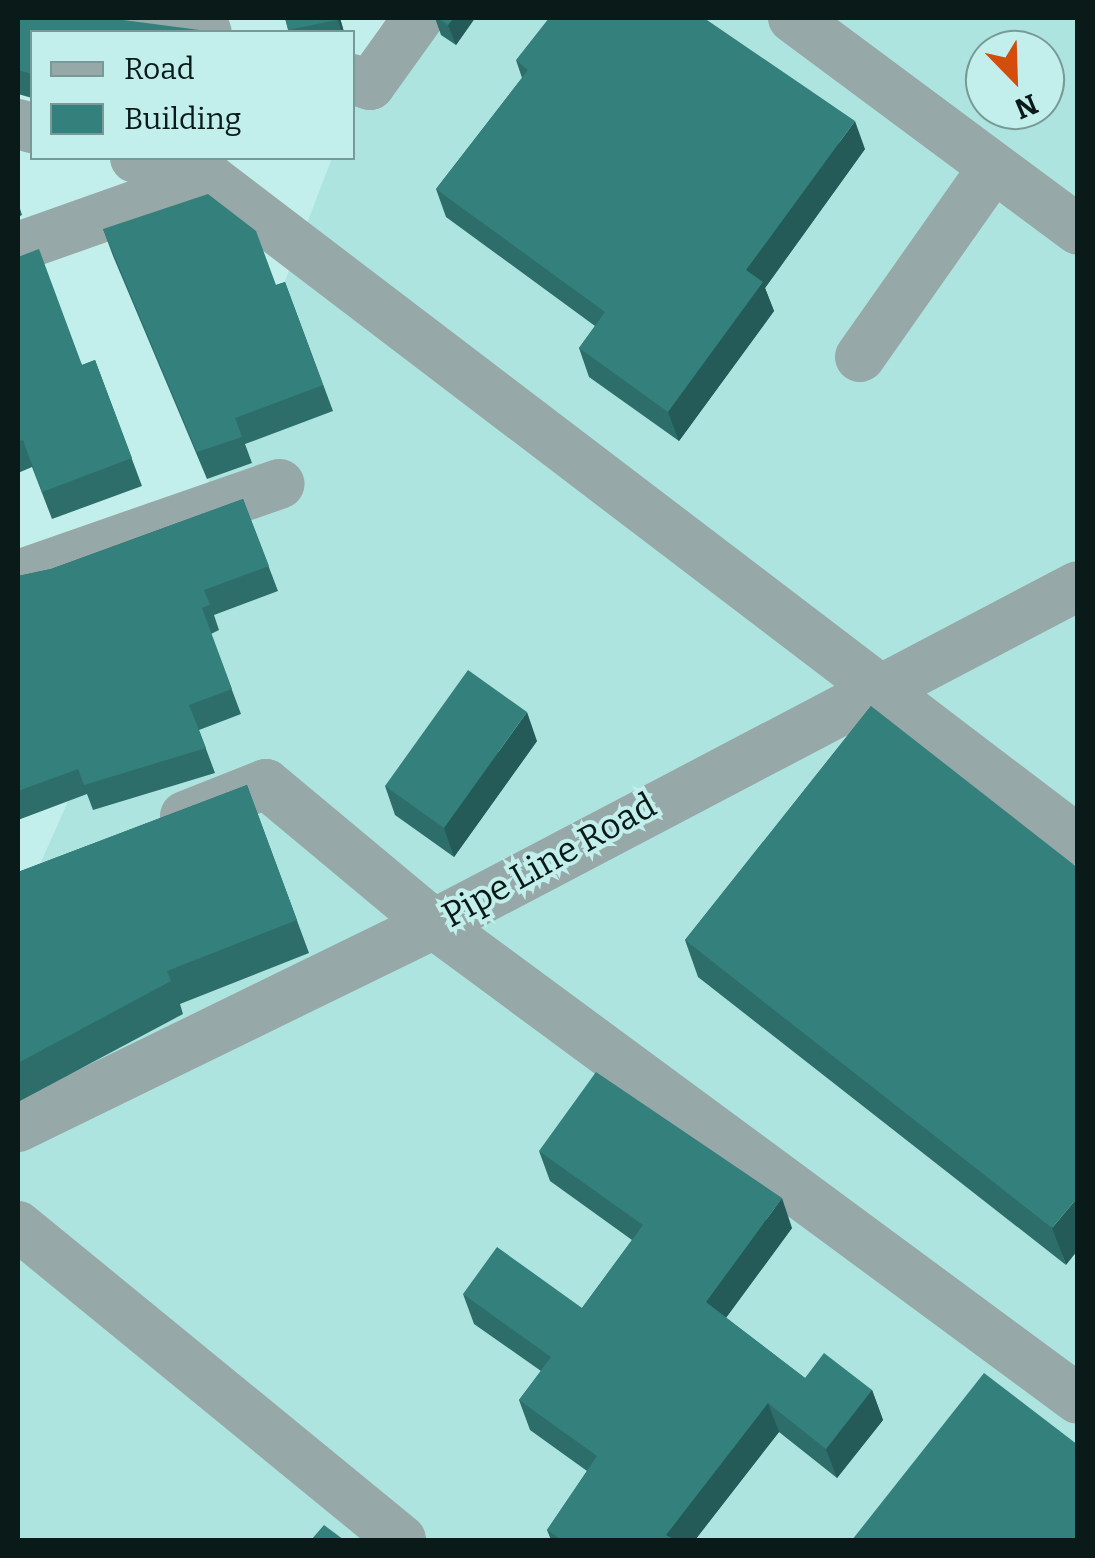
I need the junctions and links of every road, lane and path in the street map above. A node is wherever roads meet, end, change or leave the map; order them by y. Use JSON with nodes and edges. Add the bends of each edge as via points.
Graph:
{"nodes":[{"id":1,"x":139,"y":18,"type":"edge"},
{"id":2,"x":418,"y":18,"type":"edge"},
{"id":3,"x":793,"y":18,"type":"edge"},
{"id":4,"x":197,"y":30,"type":"edge"},
{"id":5,"x":355,"y":80,"type":"edge"},
{"id":6,"x":141,"y":160,"type":"edge"},
{"id":7,"x":993,"y":168,"type":"junction"},
{"id":8,"x":210,"y":179,"type":"junction"},
{"id":9,"x":1078,"y":230,"type":"edge"},
{"id":10,"x":18,"y":247,"type":"edge"},
{"id":11,"x":860,"y":357,"type":"dead end"},
{"id":12,"x":280,"y":484,"type":"dead end"},
{"id":13,"x":18,"y":575,"type":"edge"},
{"id":14,"x":1078,"y":586,"type":"edge"},
{"id":15,"x":884,"y":684,"type":"junction"},
{"id":16,"x":142,"y":833,"type":"edge"},
{"id":17,"x":1078,"y":840,"type":"edge"},
{"id":18,"x":434,"y":924,"type":"junction"},
{"id":19,"x":18,"y":1127,"type":"edge"},
{"id":20,"x":18,"y":1226,"type":"edge"},
{"id":21,"x":1078,"y":1400,"type":"edge"},
{"id":22,"x":401,"y":1540,"type":"edge"}],
"edges":[{"from":1,"to":4,"type":"street"},
{"from":2,"to":5,"type":"street","via":[[370,86]]},
{"from":3,"to":7,"type":"street"},
{"from":6,"to":8,"type":"street"},
{"from":7,"to":9,"type":"street"},
{"from":7,"to":11,"type":"street"},
{"from":8,"to":10,"type":"street"},
{"from":8,"to":15,"type":"street"},
{"from":12,"to":13,"type":"street"},
{"from":14,"to":15,"type":"street","name":"Pipe Line Road"},
{"from":15,"to":17,"type":"street"},
{"from":15,"to":18,"type":"street","name":"Pipe Line Road"},
{"from":16,"to":18,"type":"street","via":[[266,784]]},
{"from":18,"to":19,"type":"street","name":"Pipe Line Road"},
{"from":18,"to":21,"type":"street"},
{"from":20,"to":22,"type":"street"}]}
